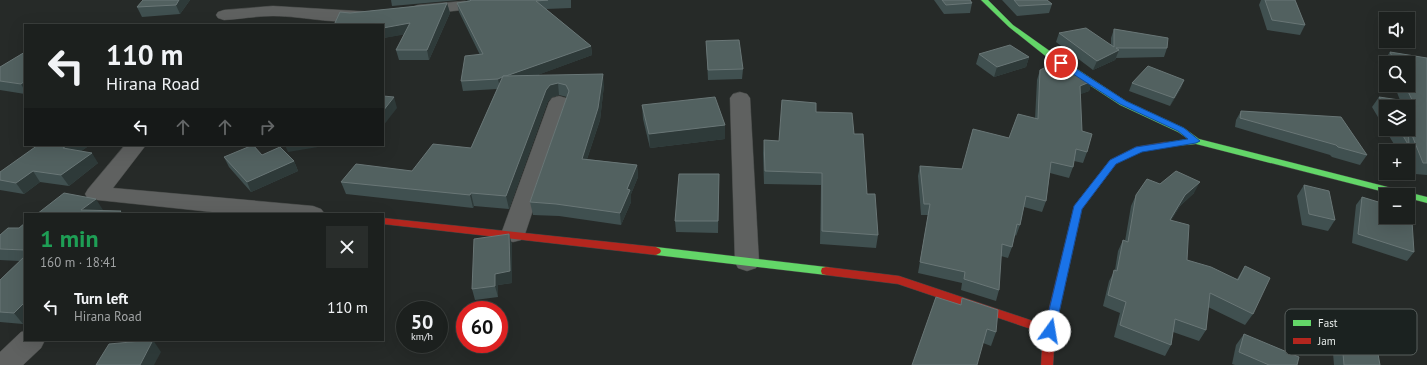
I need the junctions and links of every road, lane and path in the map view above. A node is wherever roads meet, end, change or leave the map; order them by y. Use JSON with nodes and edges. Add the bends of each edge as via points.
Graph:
{"nodes":[{"id":1,"x":984,"y":0,"type":"edge"},
{"id":2,"x":465,"y":6,"type":"edge"},
{"id":3,"x":223,"y":13,"type":"edge"},
{"id":4,"x":740,"y":98,"type":"dead end"},
{"id":5,"x":558,"y":102,"type":"dead end"},
{"id":6,"x":1196,"y":141,"type":"junction"},
{"id":7,"x":135,"y":146,"type":"edge"},
{"id":8,"x":1427,"y":200,"type":"edge"},
{"id":9,"x":160,"y":207,"type":"edge"},
{"id":10,"x":291,"y":213,"type":"edge"},
{"id":11,"x":384,"y":221,"type":"edge"},
{"id":12,"x":513,"y":234,"type":"junction"},
{"id":13,"x":747,"y":262,"type":"junction"},
{"id":14,"x":1050,"y":331,"type":"junction"},
{"id":15,"x":30,"y":341,"type":"edge"},
{"id":16,"x":5,"y":365,"type":"edge"},
{"id":17,"x":1047,"y":365,"type":"edge"}],
"edges":[{"from":1,"to":6,"type":"street","via":[[1011,26],[1051,56],[1123,103],[1181,130]]},
{"from":2,"to":3,"type":"street","via":[[341,16],[272,11]]},
{"from":4,"to":13,"type":"street"},
{"from":5,"to":12,"type":"street"},
{"from":6,"to":8,"type":"street"},
{"from":6,"to":14,"type":"street","via":[[1140,149],[1113,162],[1077,208]]},
{"from":7,"to":9,"type":"street","via":[[96,194]]},
{"from":9,"to":10,"type":"street"},
{"from":11,"to":12,"type":"street"},
{"from":12,"to":13,"type":"street"},
{"from":13,"to":14,"type":"street","via":[[899,280]]},
{"from":14,"to":17,"type":"street"},
{"from":15,"to":16,"type":"street"}]}
